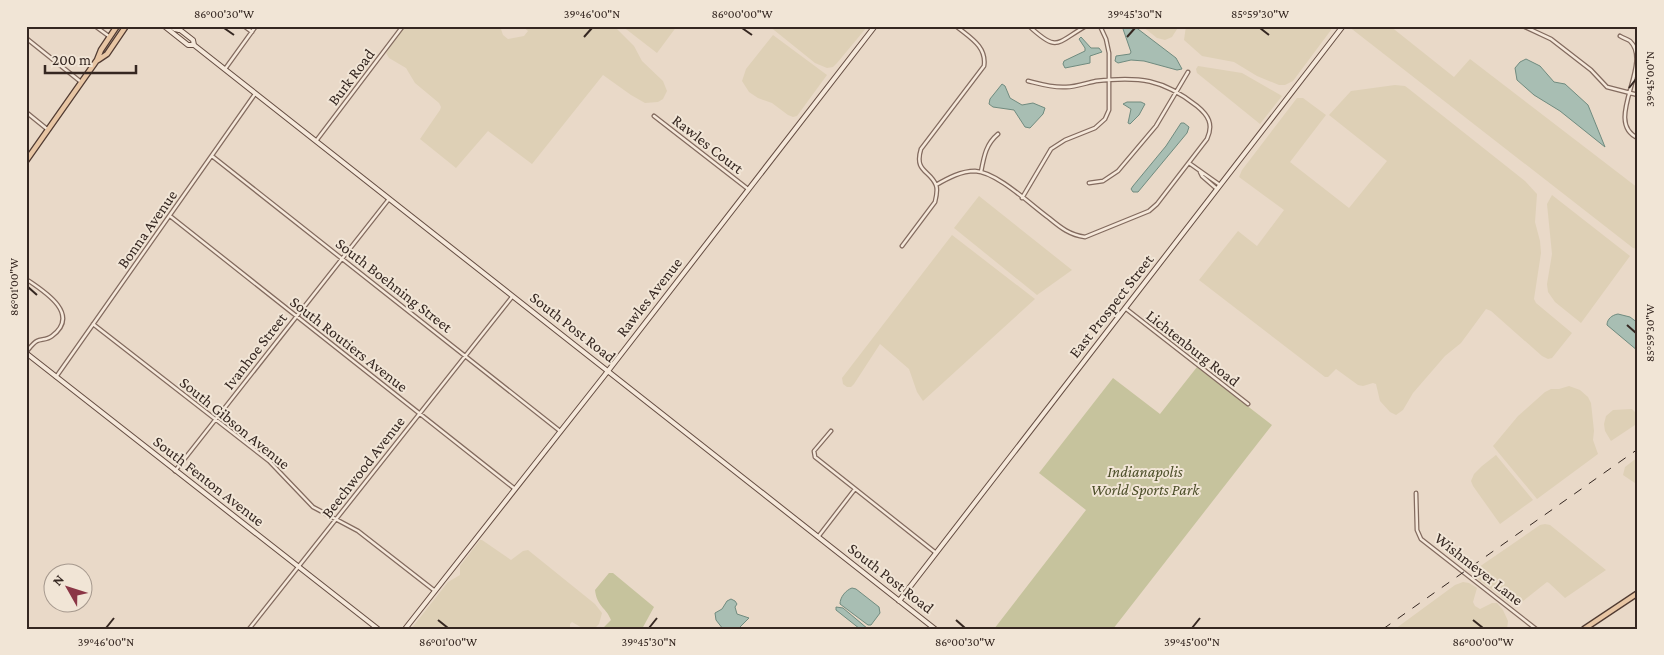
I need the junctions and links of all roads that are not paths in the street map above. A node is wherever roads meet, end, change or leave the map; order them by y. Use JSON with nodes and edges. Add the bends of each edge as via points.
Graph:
{"nodes":[{"id":1,"x":96,"y":26,"type":"edge"},
{"id":2,"x":117,"y":26,"type":"edge"},
{"id":3,"x":126,"y":26,"type":"edge"},
{"id":4,"x":164,"y":26,"type":"edge"},
{"id":5,"x":170,"y":26,"type":"edge"},
{"id":6,"x":175,"y":26,"type":"edge"},
{"id":7,"x":244,"y":26,"type":"edge"},
{"id":8,"x":256,"y":26,"type":"edge"},
{"id":9,"x":403,"y":26,"type":"edge"},
{"id":10,"x":874,"y":26,"type":"edge"},
{"id":11,"x":956,"y":26,"type":"edge"},
{"id":12,"x":1029,"y":26,"type":"edge"},
{"id":13,"x":1086,"y":26,"type":"edge"},
{"id":14,"x":1100,"y":26,"type":"edge"},
{"id":15,"x":1343,"y":26,"type":"edge"},
{"id":16,"x":1523,"y":26,"type":"edge"},
{"id":17,"x":179,"y":30,"type":"junction"},
{"id":18,"x":252,"y":32,"type":"junction"},
{"id":19,"x":1620,"y":36,"type":"dead end"},
{"id":20,"x":110,"y":37,"type":"junction"},
{"id":21,"x":26,"y":38,"type":"edge"},
{"id":22,"x":194,"y":45,"type":"junction"},
{"id":23,"x":97,"y":60,"type":"junction"},
{"id":24,"x":225,"y":70,"type":"junction"},
{"id":25,"x":1188,"y":72,"type":"dead end"},
{"id":26,"x":1110,"y":80,"type":"junction"},
{"id":27,"x":1028,"y":81,"type":"dead end"},
{"id":28,"x":82,"y":83,"type":"junction"},
{"id":29,"x":1177,"y":91,"type":"junction"},
{"id":30,"x":1629,"y":93,"type":"junction"},
{"id":31,"x":256,"y":94,"type":"junction"},
{"id":32,"x":1638,"y":95,"type":"edge"},
{"id":33,"x":26,"y":112,"type":"edge"},
{"id":34,"x":654,"y":116,"type":"dead end"},
{"id":35,"x":48,"y":130,"type":"junction"},
{"id":36,"x":998,"y":134,"type":"dead end"},
{"id":37,"x":1638,"y":138,"type":"edge"},
{"id":38,"x":316,"y":141,"type":"junction"},
{"id":39,"x":212,"y":156,"type":"junction"},
{"id":40,"x":26,"y":161,"type":"edge"},
{"id":41,"x":1189,"y":163,"type":"junction"},
{"id":42,"x":981,"y":172,"type":"junction"},
{"id":43,"x":1089,"y":182,"type":"dead end"},
{"id":44,"x":936,"y":185,"type":"junction"},
{"id":45,"x":1219,"y":187,"type":"junction"},
{"id":46,"x":748,"y":189,"type":"junction"},
{"id":47,"x":390,"y":198,"type":"junction"},
{"id":48,"x":1022,"y":198,"type":"junction"},
{"id":49,"x":170,"y":216,"type":"junction"},
{"id":50,"x":902,"y":246,"type":"dead end"},
{"id":51,"x":342,"y":258,"type":"junction"},
{"id":52,"x":29,"y":281,"type":"dead end"},
{"id":53,"x":513,"y":296,"type":"junction"},
{"id":54,"x":1125,"y":308,"type":"junction"},
{"id":55,"x":297,"y":316,"type":"junction"},
{"id":56,"x":94,"y":324,"type":"junction"},
{"id":57,"x":26,"y":353,"type":"edge"},
{"id":58,"x":465,"y":356,"type":"junction"},
{"id":59,"x":608,"y":371,"type":"junction"},
{"id":60,"x":56,"y":377,"type":"junction"},
{"id":61,"x":1248,"y":404,"type":"dead end"},
{"id":62,"x":420,"y":414,"type":"junction"},
{"id":63,"x":215,"y":420,"type":"junction"},
{"id":64,"x":561,"y":431,"type":"junction"},
{"id":65,"x":831,"y":431,"type":"dead end"},
{"id":66,"x":175,"y":470,"type":"junction"},
{"id":67,"x":515,"y":488,"type":"junction"},
{"id":68,"x":856,"y":489,"type":"junction"},
{"id":69,"x":1416,"y":493,"type":"dead end"},
{"id":70,"x":336,"y":519,"type":"junction"},
{"id":71,"x":818,"y":537,"type":"junction"},
{"id":72,"x":936,"y":553,"type":"junction"},
{"id":73,"x":298,"y":567,"type":"junction"},
{"id":74,"x":435,"y":591,"type":"junction"},
{"id":75,"x":1638,"y":593,"type":"edge"},
{"id":76,"x":899,"y":601,"type":"junction"},
{"id":77,"x":249,"y":629,"type":"edge"},
{"id":78,"x":378,"y":629,"type":"edge"},
{"id":79,"x":405,"y":629,"type":"edge"},
{"id":80,"x":935,"y":629,"type":"edge"},
{"id":81,"x":1536,"y":629,"type":"edge"},
{"id":82,"x":1584,"y":629,"type":"edge"}],
"edges":[{"from":1,"to":20,"type":"street"},
{"from":2,"to":20,"type":"main road"},
{"from":3,"to":23,"type":"main road","via":[[106,54]]},
{"from":4,"to":22,"type":"street","name":"South Post Road","via":[[188,45]]},
{"from":5,"to":17,"type":"street"},
{"from":6,"to":17,"type":"street","name":"South Post Road"},
{"from":7,"to":18,"type":"street"},
{"from":8,"to":18,"type":"street"},
{"from":9,"to":38,"type":"street","name":"Burk Road"},
{"from":10,"to":46,"type":"street","name":"Rawles Avenue"},
{"from":11,"to":44,"type":"street","via":[[981,47],[984,62],[981,71],[921,149],[920,167]]},
{"from":12,"to":13,"type":"street","via":[[1044,40],[1055,43]]},
{"from":14,"to":26,"type":"street","via":[[1107,44]]},
{"from":15,"to":45,"type":"street","name":"East Prospect Street"},
{"from":16,"to":30,"type":"street","via":[[1551,38],[1607,87]]},
{"from":17,"to":22,"type":"street","name":"South Post Road","via":[[193,40]]},
{"from":18,"to":24,"type":"street"},
{"from":19,"to":30,"type":"street","via":[[1629,41],[1636,51]]},
{"from":20,"to":23,"type":"main road"},
{"from":21,"to":28,"type":"street"},
{"from":22,"to":24,"type":"street","name":"South Post Road"},
{"from":23,"to":28,"type":"main road"},
{"from":24,"to":31,"type":"street","name":"South Post Road"},
{"from":25,"to":29,"type":"street"},
{"from":26,"to":27,"type":"street","via":[[1065,87]]},
{"from":26,"to":29,"type":"street","via":[[1145,80]]},
{"from":26,"to":48,"type":"street","via":[[1109,110],[1105,119],[1095,128],[1051,149]]},
{"from":28,"to":35,"type":"main road"},
{"from":29,"to":41,"type":"street","via":[[1204,112],[1211,128],[1208,139]]},
{"from":29,"to":43,"type":"street","via":[[1153,129],[1118,171],[1103,181]]},
{"from":30,"to":32,"type":"street"},
{"from":30,"to":37,"type":"street","via":[[1624,120],[1628,130]]},
{"from":31,"to":38,"type":"street","name":"South Post Road"},
{"from":31,"to":39,"type":"street","name":"Bonna Avenue"},
{"from":33,"to":35,"type":"street"},
{"from":34,"to":46,"type":"street","name":"Rawles Court"},
{"from":35,"to":40,"type":"main road"},
{"from":36,"to":42,"type":"street","via":[[986,147]]},
{"from":38,"to":47,"type":"street","name":"South Post Road"},
{"from":39,"to":49,"type":"street","name":"Bonna Avenue"},
{"from":39,"to":51,"type":"street","name":"South Boehning Street"},
{"from":41,"to":45,"type":"street"},
{"from":41,"to":48,"type":"street","via":[[1150,211],[1086,237],[1065,231]]},
{"from":42,"to":44,"type":"street","via":[[960,174]]},
{"from":42,"to":48,"type":"street","via":[[1000,181]]},
{"from":44,"to":50,"type":"street","via":[[935,202]]},
{"from":45,"to":54,"type":"street","name":"East Prospect Street"},
{"from":46,"to":59,"type":"street","name":"Rawles Avenue"},
{"from":47,"to":51,"type":"street","name":"Ivanhoe Street"},
{"from":47,"to":53,"type":"street","name":"South Post Road"},
{"from":49,"to":55,"type":"street","name":"South Routiers Avenue"},
{"from":49,"to":56,"type":"street","name":"Bonna Avenue"},
{"from":51,"to":55,"type":"street","name":"Ivanhoe Street"},
{"from":51,"to":58,"type":"street","name":"South Boehning Street"},
{"from":52,"to":57,"type":"street","via":[[53,300],[63,316],[60,327],[52,336],[36,342]]},
{"from":53,"to":58,"type":"street","name":"Beechwood Avenue"},
{"from":53,"to":59,"type":"street","name":"South Post Road"},
{"from":54,"to":61,"type":"street","name":"Lichtenburg Road"},
{"from":54,"to":72,"type":"street","name":"East Prospect Street"},
{"from":55,"to":62,"type":"street","name":"South Routiers Avenue"},
{"from":55,"to":63,"type":"street","name":"Ivanhoe Street"},
{"from":56,"to":60,"type":"street","name":"Bonna Avenue"},
{"from":56,"to":63,"type":"street","name":"South Gibson Avenue"},
{"from":57,"to":60,"type":"street","name":"South Fenton Avenue"},
{"from":58,"to":62,"type":"street","name":"Beechwood Avenue"},
{"from":58,"to":64,"type":"street","name":"South Boehning Street"},
{"from":59,"to":64,"type":"street","name":"Rawles Avenue"},
{"from":59,"to":71,"type":"street","name":"South Post Road"},
{"from":60,"to":66,"type":"street","name":"South Fenton Avenue"},
{"from":62,"to":67,"type":"street","name":"South Routiers Avenue"},
{"from":62,"to":70,"type":"street","name":"Beechwood Avenue"},
{"from":63,"to":66,"type":"street","name":"Ivanhoe Street"},
{"from":63,"to":70,"type":"street","name":"South Gibson Avenue","via":[[274,465],[312,506]]},
{"from":64,"to":67,"type":"street","name":"Rawles Avenue"},
{"from":65,"to":68,"type":"street","via":[[814,451],[815,457]]},
{"from":66,"to":73,"type":"street","name":"South Fenton Avenue"},
{"from":67,"to":74,"type":"street","name":"Rawles Avenue"},
{"from":68,"to":71,"type":"street"},
{"from":68,"to":72,"type":"street"},
{"from":69,"to":81,"type":"street","name":"Wishmeyer Lane","via":[[1417,530],[1421,539]]},
{"from":70,"to":73,"type":"street","name":"Beechwood Avenue"},
{"from":70,"to":74,"type":"street","name":"South Gibson Avenue","via":[[361,533]]},
{"from":71,"to":76,"type":"street","name":"South Post Road"},
{"from":72,"to":76,"type":"street","name":"East Prospect Street"},
{"from":73,"to":77,"type":"street","name":"Beechwood Avenue"},
{"from":73,"to":78,"type":"street","name":"South Fenton Avenue"},
{"from":74,"to":79,"type":"street","name":"Rawles Avenue"},
{"from":75,"to":82,"type":"main road"},
{"from":76,"to":80,"type":"street","name":"South Post Road"}]}
